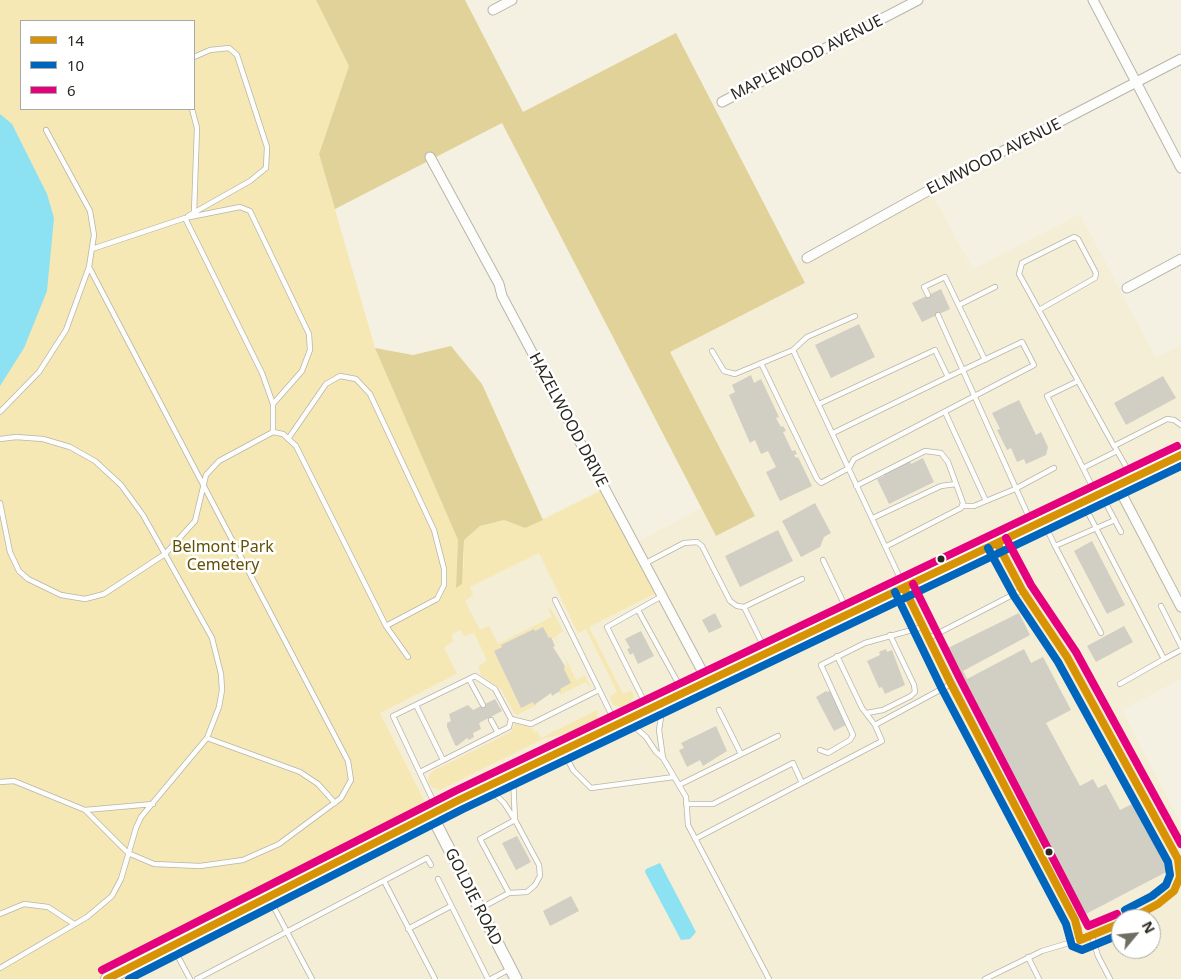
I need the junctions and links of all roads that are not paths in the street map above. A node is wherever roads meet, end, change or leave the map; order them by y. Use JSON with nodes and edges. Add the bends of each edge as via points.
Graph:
{"nodes":[{"id":1,"x":512,"y":0,"type":"edge"},
{"id":2,"x":918,"y":0,"type":"edge"},
{"id":3,"x":1093,"y":0,"type":"edge"},
{"id":4,"x":493,"y":10,"type":"dead end"},
{"id":5,"x":195,"y":58,"type":"edge"},
{"id":6,"x":1181,"y":59,"type":"edge"},
{"id":7,"x":1136,"y":83,"type":"junction"},
{"id":8,"x":722,"y":102,"type":"dead end"},
{"id":9,"x":192,"y":110,"type":"edge"},
{"id":10,"x":46,"y":130,"type":"dead end"},
{"id":11,"x":430,"y":157,"type":"dead end"},
{"id":12,"x":1181,"y":168,"type":"edge"},
{"id":13,"x":194,"y":213,"type":"junction"},
{"id":14,"x":184,"y":218,"type":"junction"},
{"id":15,"x":92,"y":249,"type":"junction"},
{"id":16,"x":807,"y":258,"type":"dead end"},
{"id":17,"x":1181,"y":259,"type":"edge"},
{"id":18,"x":89,"y":267,"type":"junction"},
{"id":19,"x":995,"y":287,"type":"dead end"},
{"id":20,"x":1127,"y":288,"type":"dead end"},
{"id":21,"x":928,"y":295,"type":"dead end"},
{"id":22,"x":959,"y":306,"type":"junction"},
{"id":23,"x":1040,"y":310,"type":"junction"},
{"id":24,"x":938,"y":315,"type":"dead end"},
{"id":25,"x":855,"y":316,"type":"dead end"},
{"id":26,"x":793,"y":350,"type":"junction"},
{"id":27,"x":712,"y":351,"type":"dead end"},
{"id":28,"x":985,"y":360,"type":"junction"},
{"id":29,"x":761,"y":363,"type":"junction"},
{"id":30,"x":963,"y":370,"type":"junction"},
{"id":31,"x":948,"y":376,"type":"junction"},
{"id":32,"x":1078,"y":381,"type":"junction"},
{"id":33,"x":974,"y":395,"type":"junction"},
{"id":34,"x":274,"y":404,"type":"junction"},
{"id":35,"x":819,"y":404,"type":"junction"},
{"id":36,"x":0,"y":412,"type":"edge"},
{"id":37,"x":945,"y":412,"type":"junction"},
{"id":38,"x":1181,"y":425,"type":"edge"},
{"id":39,"x":273,"y":432,"type":"junction"},
{"id":40,"x":832,"y":433,"type":"junction"},
{"id":41,"x":0,"y":439,"type":"edge"},
{"id":42,"x":288,"y":439,"type":"junction"},
{"id":43,"x":1114,"y":446,"type":"junction"},
{"id":44,"x":1117,"y":451,"type":"junction"},
{"id":45,"x":1181,"y":455,"type":"edge"},
{"id":46,"x":849,"y":468,"type":"junction"},
{"id":47,"x":1054,"y":468,"type":"dead end"},
{"id":48,"x":1083,"y":468,"type":"junction"},
{"id":49,"x":1132,"y":478,"type":"junction"},
{"id":50,"x":956,"y":484,"type":"junction"},
{"id":51,"x":1117,"y":485,"type":"junction"},
{"id":52,"x":204,"y":486,"type":"junction"},
{"id":53,"x":856,"y":486,"type":"junction"},
{"id":54,"x":1015,"y":489,"type":"junction"},
{"id":55,"x":1098,"y":494,"type":"junction"},
{"id":56,"x":986,"y":501,"type":"junction"},
{"id":57,"x":1083,"y":502,"type":"junction"},
{"id":58,"x":0,"y":503,"type":"edge"},
{"id":59,"x":962,"y":506,"type":"junction"},
{"id":60,"x":873,"y":518,"type":"junction"},
{"id":61,"x":1115,"y":520,"type":"junction"},
{"id":62,"x":1038,"y":523,"type":"junction"},
{"id":63,"x":1097,"y":530,"type":"junction"},
{"id":64,"x":1121,"y":532,"type":"dead end"},
{"id":65,"x":997,"y":543,"type":"junction"},
{"id":66,"x":886,"y":546,"type":"junction"},
{"id":67,"x":1055,"y":546,"type":"junction"},
{"id":68,"x":165,"y":554,"type":"junction"},
{"id":69,"x":823,"y":560,"type":"dead end"},
{"id":70,"x":644,"y":564,"type":"junction"},
{"id":71,"x":802,"y":579,"type":"dead end"},
{"id":72,"x":904,"y":588,"type":"junction"},
{"id":73,"x":1022,"y":590,"type":"junction"},
{"id":74,"x":662,"y":596,"type":"junction"},
{"id":75,"x":555,"y":600,"type":"dead end"},
{"id":76,"x":1161,"y":606,"type":"dead end"},
{"id":77,"x":744,"y":607,"type":"junction"},
{"id":78,"x":1181,"y":607,"type":"edge"},
{"id":79,"x":638,"y":610,"type":"junction"},
{"id":80,"x":848,"y":614,"type":"junction"},
{"id":81,"x":386,"y":626,"type":"junction"},
{"id":82,"x":923,"y":627,"type":"junction"},
{"id":83,"x":1101,"y":633,"type":"dead end"},
{"id":84,"x":890,"y":635,"type":"junction"},
{"id":85,"x":929,"y":638,"type":"junction"},
{"id":86,"x":1181,"y":646,"type":"edge"},
{"id":87,"x":1181,"y":650,"type":"edge"},
{"id":88,"x":766,"y":653,"type":"junction"},
{"id":89,"x":838,"y":656,"type":"junction"},
{"id":90,"x":408,"y":657,"type":"dead end"},
{"id":91,"x":1164,"y":659,"type":"junction"},
{"id":92,"x":469,"y":679,"type":"junction"},
{"id":93,"x":708,"y":682,"type":"junction"},
{"id":94,"x":952,"y":684,"type":"junction"},
{"id":95,"x":1120,"y":684,"type":"dead end"},
{"id":96,"x":599,"y":690,"type":"junction"},
{"id":97,"x":684,"y":693,"type":"junction"},
{"id":98,"x":663,"y":704,"type":"junction"},
{"id":99,"x":416,"y":705,"type":"junction"},
{"id":100,"x":483,"y":705,"type":"dead end"},
{"id":101,"x":719,"y":710,"type":"dead end"},
{"id":102,"x":648,"y":711,"type":"junction"},
{"id":103,"x":867,"y":713,"type":"junction"},
{"id":104,"x":511,"y":719,"type":"junction"},
{"id":105,"x":491,"y":720,"type":"dead end"},
{"id":106,"x":622,"y":723,"type":"junction"},
{"id":107,"x":875,"y":725,"type":"junction"},
{"id":108,"x":498,"y":733,"type":"junction"},
{"id":109,"x":778,"y":736,"type":"dead end"},
{"id":110,"x":206,"y":738,"type":"junction"},
{"id":111,"x":820,"y":750,"type":"dead end"},
{"id":112,"x":563,"y":751,"type":"junction"},
{"id":113,"x":741,"y":754,"type":"junction"},
{"id":114,"x":663,"y":758,"type":"junction"},
{"id":115,"x":443,"y":760,"type":"junction"},
{"id":116,"x":420,"y":772,"type":"junction"},
{"id":117,"x":514,"y":775,"type":"junction"},
{"id":118,"x":674,"y":777,"type":"junction"},
{"id":119,"x":0,"y":782,"type":"edge"},
{"id":120,"x":802,"y":783,"type":"junction"},
{"id":121,"x":679,"y":785,"type":"junction"},
{"id":122,"x":488,"y":787,"type":"junction"},
{"id":123,"x":334,"y":803,"type":"junction"},
{"id":124,"x":153,"y":804,"type":"junction"},
{"id":125,"x":686,"y":804,"type":"junction"},
{"id":126,"x":85,"y":810,"type":"junction"},
{"id":127,"x":435,"y":813,"type":"junction"},
{"id":128,"x":515,"y":820,"type":"junction"},
{"id":129,"x":695,"y":839,"type":"junction"},
{"id":130,"x":128,"y":853,"type":"junction"},
{"id":131,"x":431,"y":865,"type":"dead end"},
{"id":132,"x":438,"y":879,"type":"dead end"},
{"id":133,"x":384,"y":881,"type":"junction"},
{"id":134,"x":509,"y":893,"type":"junction"},
{"id":135,"x":269,"y":897,"type":"junction"},
{"id":136,"x":451,"y":906,"type":"junction"},
{"id":137,"x":480,"y":909,"type":"junction"},
{"id":138,"x":1149,"y":909,"type":"edge"},
{"id":139,"x":0,"y":914,"type":"edge"},
{"id":140,"x":74,"y":924,"type":"junction"},
{"id":141,"x":1111,"y":927,"type":"edge"},
{"id":142,"x":408,"y":928,"type":"junction"},
{"id":143,"x":288,"y":932,"type":"junction"},
{"id":144,"x":1092,"y":936,"type":"junction"},
{"id":145,"x":1080,"y":940,"type":"junction"},
{"id":146,"x":172,"y":946,"type":"junction"},
{"id":147,"x":1028,"y":957,"type":"junction"},
{"id":148,"x":0,"y":968,"type":"edge"},
{"id":149,"x":513,"y":974,"type":"edge"},
{"id":150,"x":124,"y":975,"type":"edge"},
{"id":151,"x":107,"y":979,"type":"edge"},
{"id":152,"x":190,"y":979,"type":"edge"},
{"id":153,"x":197,"y":979,"type":"edge"},
{"id":154,"x":312,"y":979,"type":"edge"},
{"id":155,"x":435,"y":979,"type":"edge"},
{"id":156,"x":490,"y":979,"type":"edge"},
{"id":157,"x":769,"y":979,"type":"edge"},
{"id":158,"x":985,"y":979,"type":"edge"},
{"id":159,"x":1039,"y":979,"type":"edge"},
{"id":160,"x":1110,"y":979,"type":"edge"}],
"edges":[{"from":1,"to":4,"type":"street"},
{"from":2,"to":8,"type":"street","name":"MAPLEWOOD AVENUE"},
{"from":3,"to":7,"type":"street"},
{"from":5,"to":13,"type":"lane","via":[[210,50],[229,48],[237,55],[267,147],[266,168],[250,181]]},
{"from":6,"to":7,"type":"street","name":"ELMWOOD AVENUE"},
{"from":7,"to":12,"type":"street"},
{"from":7,"to":16,"type":"street","name":"ELMWOOD AVENUE","via":[[953,177]]},
{"from":9,"to":13,"type":"lane","via":[[197,128]]},
{"from":10,"to":15,"type":"lane","via":[[90,211],[94,235]]},
{"from":11,"to":70,"type":"street","name":"HAZELWOOD DRIVE"},
{"from":13,"to":14,"type":"lane"},
{"from":14,"to":15,"type":"lane"},
{"from":14,"to":34,"type":"lane","via":[[262,373]]},
{"from":14,"to":34,"type":"lane","via":[[240,207],[250,211],[259,229],[309,334],[310,350],[302,372]]},
{"from":15,"to":18,"type":"lane"},
{"from":17,"to":20,"type":"street"},
{"from":18,"to":36,"type":"lane","via":[[66,330],[39,372]]},
{"from":18,"to":52,"type":"lane"},
{"from":19,"to":22,"type":"lane"},
{"from":21,"to":22,"type":"lane","via":[[924,287],[945,277]]},
{"from":22,"to":28,"type":"lane"},
{"from":23,"to":23,"type":"lane","via":[[1095,278],[1081,242],[1074,237],[1022,263],[1020,274]]},
{"from":23,"to":32,"type":"lane"},
{"from":24,"to":30,"type":"lane"},
{"from":25,"to":26,"type":"lane","via":[[807,337]]},
{"from":26,"to":29,"type":"lane"},
{"from":26,"to":35,"type":"lane"},
{"from":27,"to":29,"type":"lane","via":[[729,374]]},
{"from":28,"to":30,"type":"lane"},
{"from":28,"to":33,"type":"lane","via":[[1022,342],[1034,364]]},
{"from":29,"to":46,"type":"lane","via":[[817,479],[821,483]]},
{"from":30,"to":31,"type":"lane"},
{"from":30,"to":33,"type":"lane"},
{"from":31,"to":35,"type":"lane","via":[[935,350]]},
{"from":31,"to":40,"type":"lane"},
{"from":32,"to":43,"type":"lane"},
{"from":32,"to":48,"type":"lane","via":[[1047,396]]},
{"from":33,"to":37,"type":"lane"},
{"from":33,"to":54,"type":"lane"},
{"from":34,"to":39,"type":"lane"},
{"from":35,"to":40,"type":"lane"},
{"from":37,"to":46,"type":"lane","via":[[854,459]]},
{"from":37,"to":56,"type":"lane"},
{"from":38,"to":43,"type":"lane","via":[[1167,419]]},
{"from":39,"to":42,"type":"lane"},
{"from":39,"to":52,"type":"lane","via":[[219,461],[206,475]]},
{"from":40,"to":46,"type":"lane"},
{"from":41,"to":68,"type":"lane","via":[[43,439],[70,447],[96,461],[121,485]]},
{"from":42,"to":81,"type":"lane","via":[[296,446]]},
{"from":42,"to":81,"type":"lane","via":[[326,384],[340,376],[356,379],[370,394],[434,530],[444,570],[444,585],[437,599]]},
{"from":43,"to":44,"type":"lane"},
{"from":44,"to":48,"type":"lane"},
{"from":44,"to":49,"type":"lane"},
{"from":45,"to":49,"type":"main road"},
{"from":46,"to":53,"type":"lane"},
{"from":47,"to":54,"type":"lane"},
{"from":48,"to":55,"type":"lane"},
{"from":49,"to":51,"type":"main road"},
{"from":50,"to":53,"type":"lane","via":[[941,453],[925,450]]},
{"from":50,"to":59,"type":"lane"},
{"from":50,"to":60,"type":"lane","via":[[941,486]]},
{"from":51,"to":55,"type":"main road"},
{"from":51,"to":78,"type":"street"},
{"from":52,"to":68,"type":"lane","via":[[195,520]]},
{"from":52,"to":123,"type":"lane","via":[[348,761],[350,780],[341,798]]},
{"from":53,"to":60,"type":"lane"},
{"from":54,"to":56,"type":"lane"},
{"from":54,"to":62,"type":"lane"},
{"from":55,"to":57,"type":"main road"},
{"from":55,"to":61,"type":"lane"},
{"from":56,"to":59,"type":"lane"},
{"from":57,"to":62,"type":"main road"},
{"from":57,"to":63,"type":"lane"},
{"from":58,"to":68,"type":"lane","via":[[10,552],[19,571],[61,595],[85,599],[104,594]]},
{"from":59,"to":66,"type":"lane"},
{"from":60,"to":66,"type":"lane"},
{"from":61,"to":63,"type":"lane"},
{"from":61,"to":64,"type":"lane"},
{"from":62,"to":65,"type":"main road"},
{"from":62,"to":67,"type":"lane"},
{"from":63,"to":67,"type":"lane","via":[[1086,531]]},
{"from":63,"to":91,"type":"lane"},
{"from":65,"to":72,"type":"main road"},
{"from":65,"to":73,"type":"lane"},
{"from":66,"to":72,"type":"lane"},
{"from":67,"to":83,"type":"lane"},
{"from":68,"to":110,"type":"lane","via":[[206,623],[217,654],[222,690],[220,707]]},
{"from":69,"to":80,"type":"lane"},
{"from":70,"to":74,"type":"street","name":"HAZELWOOD DRIVE"},
{"from":70,"to":77,"type":"lane","via":[[684,543],[697,542],[730,601]]},
{"from":71,"to":77,"type":"lane"},
{"from":72,"to":80,"type":"main road"},
{"from":72,"to":82,"type":"lane"},
{"from":73,"to":85,"type":"lane"},
{"from":73,"to":138,"type":"lane","via":[[1067,657],[1178,859],[1180,877],[1174,891]]},
{"from":74,"to":79,"type":"lane"},
{"from":74,"to":93,"type":"street","name":"HAZELWOOD DRIVE"},
{"from":75,"to":96,"type":"lane"},
{"from":76,"to":86,"type":"lane"},
{"from":77,"to":88,"type":"lane"},
{"from":79,"to":97,"type":"lane"},
{"from":79,"to":102,"type":"lane","via":[[607,627]]},
{"from":80,"to":88,"type":"main road"},
{"from":81,"to":90,"type":"lane"},
{"from":82,"to":84,"type":"lane"},
{"from":82,"to":85,"type":"lane"},
{"from":84,"to":89,"type":"lane"},
{"from":84,"to":103,"type":"lane","via":[[915,692],[883,710]]},
{"from":85,"to":94,"type":"lane"},
{"from":87,"to":91,"type":"lane"},
{"from":88,"to":93,"type":"main road"},
{"from":89,"to":103,"type":"lane"},
{"from":89,"to":111,"type":"lane","via":[[821,665],[853,734],[850,740],[828,753]]},
{"from":91,"to":95,"type":"lane"},
{"from":92,"to":99,"type":"lane"},
{"from":92,"to":100,"type":"lane"},
{"from":92,"to":104,"type":"lane","via":[[475,676],[495,689]]},
{"from":93,"to":97,"type":"main road"},
{"from":94,"to":107,"type":"lane"},
{"from":94,"to":145,"type":"lane","via":[[1075,920]]},
{"from":96,"to":104,"type":"lane","via":[[531,724]]},
{"from":96,"to":106,"type":"lane"},
{"from":97,"to":98,"type":"main road"},
{"from":98,"to":102,"type":"main road"},
{"from":98,"to":114,"type":"lane","via":[[659,730]]},
{"from":99,"to":115,"type":"lane"},
{"from":99,"to":116,"type":"lane","via":[[393,716]]},
{"from":101,"to":113,"type":"lane"},
{"from":102,"to":106,"type":"main road"},
{"from":103,"to":107,"type":"lane"},
{"from":104,"to":108,"type":"lane","via":[[509,727]]},
{"from":105,"to":108,"type":"lane"},
{"from":106,"to":112,"type":"main road"},
{"from":106,"to":114,"type":"lane","via":[[646,737]]},
{"from":107,"to":120,"type":"lane","via":[[882,740]]},
{"from":108,"to":115,"type":"lane"},
{"from":109,"to":113,"type":"lane"},
{"from":110,"to":123,"type":"lane","via":[[300,772],[318,784]]},
{"from":110,"to":124,"type":"lane"},
{"from":112,"to":117,"type":"main road"},
{"from":112,"to":118,"type":"lane","via":[[573,770],[591,788]]},
{"from":113,"to":121,"type":"lane"},
{"from":114,"to":118,"type":"lane"},
{"from":115,"to":116,"type":"lane"},
{"from":116,"to":127,"type":"lane"},
{"from":117,"to":122,"type":"main road"},
{"from":117,"to":128,"type":"lane"},
{"from":118,"to":121,"type":"lane"},
{"from":119,"to":126,"type":"lane","via":[[14,781]]},
{"from":120,"to":125,"type":"lane","via":[[793,763],[713,804]]},
{"from":120,"to":129,"type":"lane"},
{"from":121,"to":125,"type":"lane"},
{"from":122,"to":127,"type":"main road"},
{"from":122,"to":128,"type":"lane"},
{"from":123,"to":130,"type":"lane","via":[[278,844],[243,860],[200,866],[154,864]]},
{"from":124,"to":126,"type":"lane"},
{"from":124,"to":130,"type":"lane","via":[[136,828]]},
{"from":125,"to":129,"type":"lane","via":[[688,825]]},
{"from":126,"to":130,"type":"lane"},
{"from":127,"to":135,"type":"main road"},
{"from":127,"to":137,"type":"street","name":"GOLDIE ROAD"},
{"from":128,"to":134,"type":"lane","via":[[539,865],[540,876],[527,892]]},
{"from":128,"to":134,"type":"lane","via":[[480,839]]},
{"from":129,"to":157,"type":"lane"},
{"from":130,"to":140,"type":"lane","via":[[121,879],[112,896]]},
{"from":131,"to":133,"type":"lane","via":[[427,858]]},
{"from":132,"to":136,"type":"lane"},
{"from":133,"to":142,"type":"lane"},
{"from":133,"to":143,"type":"lane"},
{"from":134,"to":137,"type":"lane"},
{"from":135,"to":143,"type":"lane"},
{"from":135,"to":146,"type":"main road"},
{"from":136,"to":142,"type":"lane"},
{"from":136,"to":156,"type":"lane"},
{"from":137,"to":149,"type":"street","name":"GOLDIE ROAD"},
{"from":139,"to":140,"type":"lane","via":[[24,904],[40,906]]},
{"from":140,"to":148,"type":"lane"},
{"from":141,"to":144,"type":"lane"},
{"from":142,"to":155,"type":"lane"},
{"from":143,"to":153,"type":"lane"},
{"from":143,"to":154,"type":"lane"},
{"from":144,"to":145,"type":"lane"},
{"from":144,"to":160,"type":"lane"},
{"from":145,"to":147,"type":"lane"},
{"from":146,"to":150,"type":"main road"},
{"from":146,"to":152,"type":"lane"},
{"from":147,"to":158,"type":"lane"},
{"from":147,"to":159,"type":"lane"},
{"from":149,"to":156,"type":"lane"},
{"from":150,"to":151,"type":"main road"}]}
